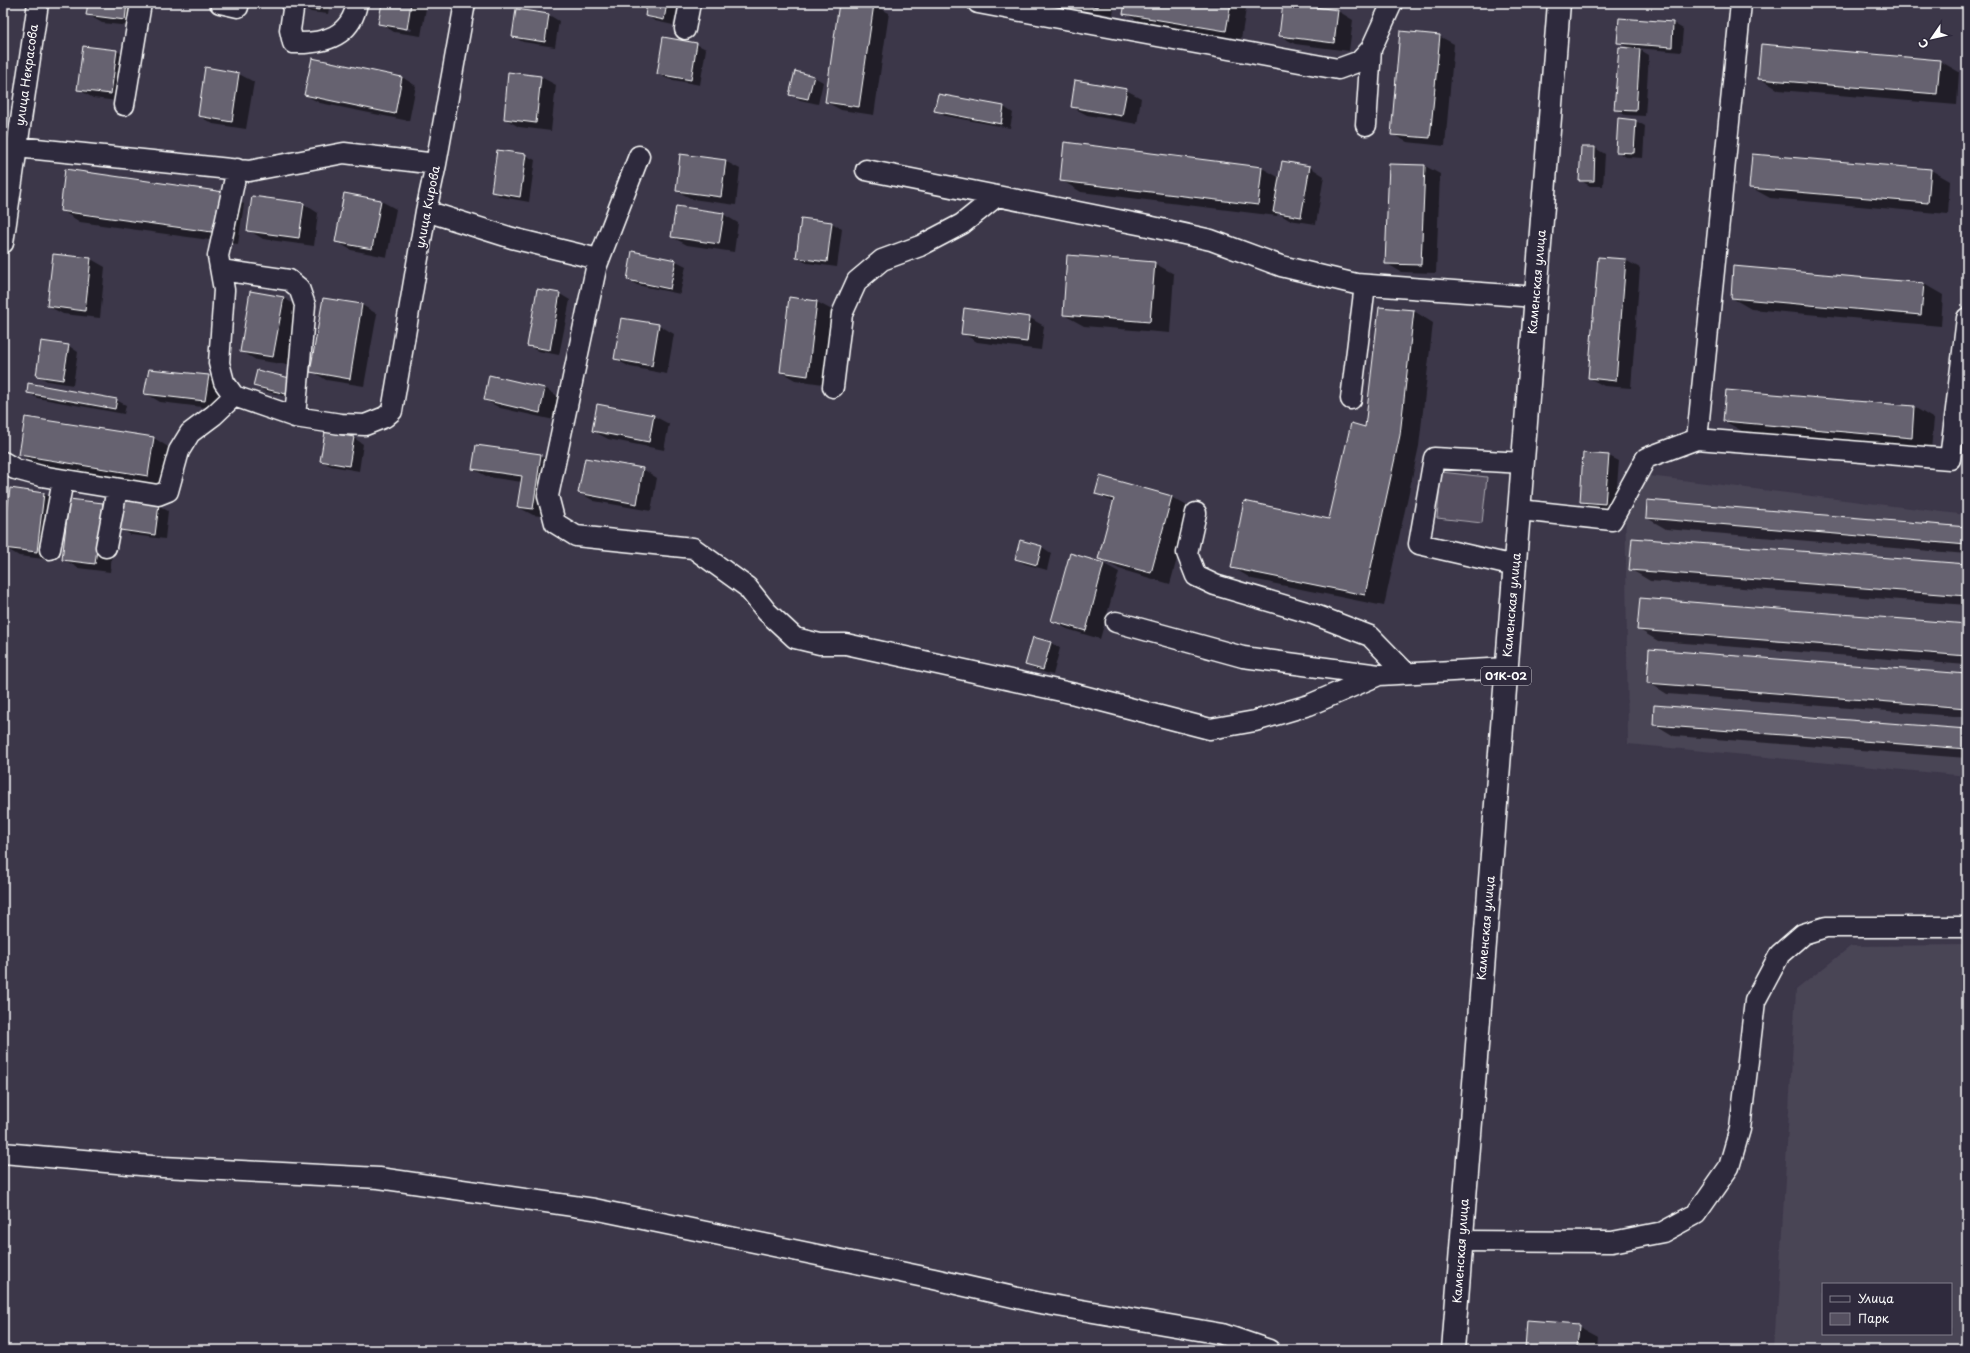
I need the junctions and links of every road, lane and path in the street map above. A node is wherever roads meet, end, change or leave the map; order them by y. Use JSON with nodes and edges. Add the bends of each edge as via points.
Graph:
{"nodes":[{"id":1,"x":38,"y":3,"type":"edge"},
{"id":2,"x":140,"y":3,"type":"edge"},
{"id":3,"x":294,"y":3,"type":"edge"},
{"id":4,"x":357,"y":3,"type":"edge"},
{"id":5,"x":465,"y":3,"type":"edge"},
{"id":6,"x":690,"y":3,"type":"edge"},
{"id":7,"x":978,"y":3,"type":"edge"},
{"id":8,"x":1392,"y":3,"type":"edge"},
{"id":9,"x":1559,"y":3,"type":"edge"},
{"id":10,"x":1741,"y":3,"type":"edge"},
{"id":11,"x":685,"y":29,"type":"dead end"},
{"id":12,"x":1371,"y":49,"type":"junction"},
{"id":13,"x":124,"y":105,"type":"dead end"},
{"id":14,"x":1366,"y":125,"type":"dead end"},
{"id":15,"x":17,"y":147,"type":"junction"},
{"id":16,"x":639,"y":156,"type":"dead end"},
{"id":17,"x":436,"y":164,"type":"junction"},
{"id":18,"x":237,"y":170,"type":"junction"},
{"id":19,"x":866,"y":170,"type":"dead end"},
{"id":20,"x":998,"y":196,"type":"junction"},
{"id":21,"x":426,"y":211,"type":"junction"},
{"id":22,"x":3,"y":243,"type":"edge"},
{"id":23,"x":597,"y":265,"type":"junction"},
{"id":24,"x":221,"y":270,"type":"junction"},
{"id":25,"x":1366,"y":284,"type":"junction"},
{"id":26,"x":1536,"y":297,"type":"junction"},
{"id":27,"x":1967,"y":318,"type":"edge"},
{"id":28,"x":833,"y":387,"type":"dead end"},
{"id":29,"x":234,"y":396,"type":"junction"},
{"id":30,"x":1351,"y":399,"type":"dead end"},
{"id":31,"x":295,"y":417,"type":"junction"},
{"id":32,"x":1697,"y":439,"type":"junction"},
{"id":33,"x":1523,"y":463,"type":"junction"},
{"id":34,"x":4,"y":469,"type":"edge"},
{"id":35,"x":64,"y":480,"type":"junction"},
{"id":36,"x":117,"y":489,"type":"junction"},
{"id":37,"x":1519,"y":510,"type":"junction"},
{"id":38,"x":1196,"y":513,"type":"dead end"},
{"id":39,"x":106,"y":547,"type":"dead end"},
{"id":40,"x":50,"y":549,"type":"dead end"},
{"id":41,"x":1515,"y":566,"type":"junction"},
{"id":42,"x":1116,"y":622,"type":"dead end"},
{"id":43,"x":1507,"y":668,"type":"junction"},
{"id":44,"x":1406,"y":673,"type":"junction"},
{"id":45,"x":1379,"y":675,"type":"junction"},
{"id":46,"x":1967,"y":927,"type":"edge"},
{"id":47,"x":3,"y":1153,"type":"edge"},
{"id":48,"x":1461,"y":1241,"type":"junction"},
{"id":49,"x":1269,"y":1350,"type":"edge"},
{"id":50,"x":1453,"y":1350,"type":"edge"}],
"edges":[{"from":1,"to":15,"type":"street","name":"улица Некрасова"},
{"from":2,"to":13,"type":"street"},
{"from":3,"to":4,"type":"street","via":[[290,30],[293,43],[328,40],[345,31],[355,15]]},
{"from":5,"to":17,"type":"street","name":"улица Кирова"},
{"from":6,"to":11,"type":"street"},
{"from":7,"to":12,"type":"street","via":[[1338,69],[1360,61]]},
{"from":8,"to":12,"type":"street"},
{"from":9,"to":26,"type":"main road","name":"Каменская улица","number":"01К-02"},
{"from":10,"to":32,"type":"street"},
{"from":12,"to":14,"type":"street"},
{"from":15,"to":18,"type":"street"},
{"from":15,"to":22,"type":"street","name":"улица Некрасова"},
{"from":16,"to":23,"type":"street"},
{"from":17,"to":18,"type":"street","via":[[344,153],[249,171]]},
{"from":17,"to":21,"type":"street","name":"улица Кирова"},
{"from":18,"to":24,"type":"street","via":[[218,256]]},
{"from":19,"to":20,"type":"street"},
{"from":20,"to":25,"type":"street","via":[[1210,240],[1281,266]]},
{"from":20,"to":28,"type":"street","via":[[962,224],[920,246],[882,260],[858,281],[842,314]]},
{"from":21,"to":23,"type":"street","via":[[512,238],[598,259]]},
{"from":21,"to":31,"type":"street","name":"улица Кирова","via":[[392,411],[385,417],[365,424],[341,424]]},
{"from":23,"to":45,"type":"street","via":[[548,496],[555,523],[576,536],[693,548],[747,587],[767,612],[795,638],[820,644],[846,644],[1060,690],[1210,729],[1255,721],[1309,705]]},
{"from":24,"to":29,"type":"street","via":[[224,290],[219,363],[224,382]]},
{"from":24,"to":31,"type":"street","via":[[289,280],[299,288],[305,305]]},
{"from":25,"to":26,"type":"street"},
{"from":25,"to":30,"type":"street"},
{"from":26,"to":33,"type":"main road","name":"Каменская улица","number":"01К-02"},
{"from":27,"to":32,"type":"street","via":[[1950,459]]},
{"from":29,"to":31,"type":"street"},
{"from":29,"to":36,"type":"street","via":[[190,433],[179,451],[168,491],[158,495]]},
{"from":32,"to":37,"type":"street","via":[[1646,458],[1612,520]]},
{"from":33,"to":37,"type":"main road","name":"Каменская улица","number":"01К-02"},
{"from":33,"to":41,"type":"street","via":[[1434,458],[1419,544]]},
{"from":34,"to":35,"type":"street"},
{"from":35,"to":36,"type":"street"},
{"from":35,"to":40,"type":"street"},
{"from":36,"to":39,"type":"street"},
{"from":37,"to":41,"type":"main road","name":"Каменская улица","number":"01К-02"},
{"from":38,"to":44,"type":"street","via":[[1187,553],[1196,576],[1215,585],[1313,614],[1370,636]]},
{"from":41,"to":43,"type":"main road","name":"Каменская улица","number":"01К-02"},
{"from":42,"to":45,"type":"street","via":[[1243,657]]},
{"from":43,"to":44,"type":"street"},
{"from":43,"to":48,"type":"main road","name":"Каменская улица","number":"01К-02"},
{"from":44,"to":45,"type":"street"},
{"from":46,"to":48,"type":"street","via":[[1826,927],[1803,934],[1780,954],[1755,1001],[1740,1129],[1729,1167],[1696,1214],[1663,1232],[1612,1242]]},
{"from":47,"to":49,"type":"street","via":[[164,1167],[379,1178],[594,1210],[934,1278],[1040,1303],[1222,1334]]},
{"from":48,"to":50,"type":"main road","name":"Каменская улица","number":"01К-02"}]}
